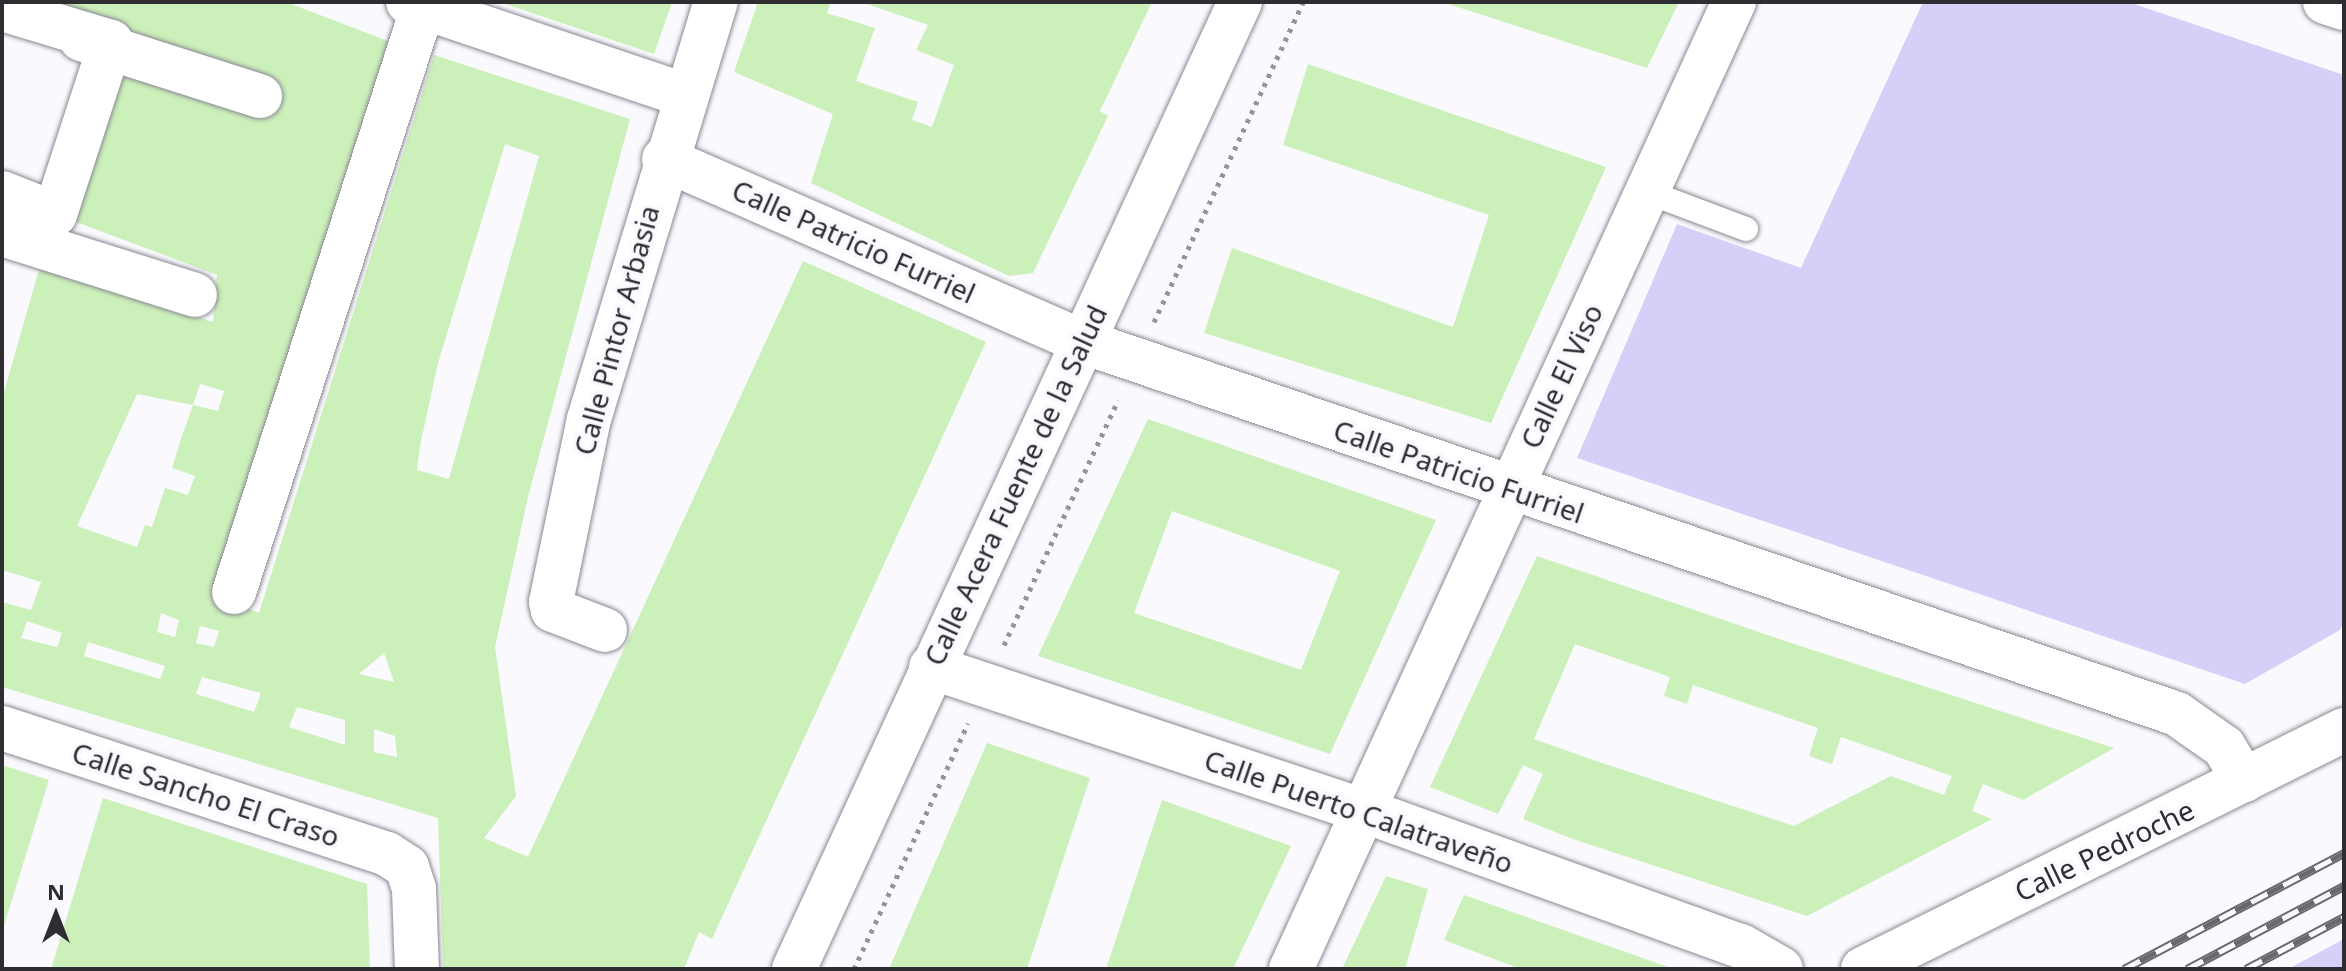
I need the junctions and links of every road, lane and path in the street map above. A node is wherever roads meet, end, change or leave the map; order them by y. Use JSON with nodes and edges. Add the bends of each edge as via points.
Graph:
{"nodes":[{"id":1,"x":716,"y":2,"type":"edge"},
{"id":2,"x":1240,"y":2,"type":"edge"},
{"id":3,"x":1303,"y":2,"type":"edge"},
{"id":4,"x":1734,"y":2,"type":"edge"},
{"id":5,"x":2325,"y":2,"type":"edge"},
{"id":6,"x":416,"y":5,"type":"edge"},
{"id":7,"x":2344,"y":8,"type":"edge"},
{"id":8,"x":2,"y":11,"type":"edge"},
{"id":9,"x":110,"y":48,"type":"junction"},
{"id":10,"x":684,"y":95,"type":"junction"},
{"id":11,"x":260,"y":96,"type":"dead end"},
{"id":12,"x":664,"y":159,"type":"junction"},
{"id":13,"x":1645,"y":191,"type":"junction"},
{"id":14,"x":2,"y":193,"type":"edge"},
{"id":15,"x":1746,"y":229,"type":"dead end"},
{"id":16,"x":4,"y":232,"type":"edge"},
{"id":17,"x":195,"y":295,"type":"dead end"},
{"id":18,"x":1081,"y":341,"type":"junction"},
{"id":19,"x":1137,"y":360,"type":"junction"},
{"id":20,"x":1509,"y":489,"type":"junction"},
{"id":21,"x":234,"y":592,"type":"dead end"},
{"id":22,"x":605,"y":630,"type":"dead end"},
{"id":23,"x":931,"y":667,"type":"junction"},
{"id":24,"x":986,"y":685,"type":"junction"},
{"id":25,"x":2,"y":728,"type":"edge"},
{"id":26,"x":2344,"y":730,"type":"edge"},
{"id":27,"x":2244,"y":780,"type":"junction"},
{"id":28,"x":1365,"y":811,"type":"junction"},
{"id":29,"x":417,"y":969,"type":"edge"},
{"id":30,"x":794,"y":969,"type":"edge"},
{"id":31,"x":854,"y":969,"type":"edge"},
{"id":32,"x":1291,"y":969,"type":"edge"},
{"id":33,"x":1781,"y":969,"type":"edge"},
{"id":34,"x":1863,"y":969,"type":"edge"}],
"edges":[{"from":1,"to":10,"type":"street","name":"Calle Pintor Arbasia"},
{"from":2,"to":18,"type":"street","name":"Calle Acera Fuente de la Salud"},
{"from":3,"to":19,"type":"path"},
{"from":4,"to":13,"type":"street","name":"Calle El Viso"},
{"from":5,"to":7,"type":"street"},
{"from":6,"to":10,"type":"street"},
{"from":6,"to":21,"type":"street"},
{"from":8,"to":9,"type":"street","via":[[111,42]]},
{"from":9,"to":11,"type":"street"},
{"from":9,"to":14,"type":"street","via":[[55,214]]},
{"from":10,"to":12,"type":"street","name":"Calle Pintor Arbasia"},
{"from":12,"to":18,"type":"street","name":"Calle Patricio Furriel"},
{"from":12,"to":22,"type":"street","name":"Calle Pintor Arbasia","via":[[589,419],[551,602],[553,610]]},
{"from":13,"to":15,"type":"lane"},
{"from":13,"to":20,"type":"street","name":"Calle El Viso"},
{"from":16,"to":17,"type":"street"},
{"from":18,"to":19,"type":"street","name":"Calle Patricio Furriel"},
{"from":18,"to":23,"type":"street","name":"Calle Acera Fuente de la Salud"},
{"from":19,"to":20,"type":"street","name":"Calle Patricio Furriel"},
{"from":19,"to":24,"type":"path"},
{"from":20,"to":27,"type":"street","name":"Calle Patricio Furriel","via":[[2177,714],[2224,747]]},
{"from":20,"to":28,"type":"street","name":"Calle El Viso"},
{"from":23,"to":24,"type":"street","name":"Calle Puerto Calatraveño"},
{"from":23,"to":30,"type":"street","name":"Calle Acera Fuente de la Salud"},
{"from":24,"to":28,"type":"street","name":"Calle Puerto Calatraveño"},
{"from":24,"to":31,"type":"path"},
{"from":25,"to":29,"type":"street","name":"Calle Sancho El Craso","via":[[387,854],[407,867],[414,889]]},
{"from":26,"to":27,"type":"street","name":"Calle Pedroche"},
{"from":27,"to":34,"type":"street","name":"Calle Pedroche"},
{"from":28,"to":32,"type":"street","name":"Calle El Viso"},
{"from":28,"to":33,"type":"street","name":"Calle Puerto Calatraveño","via":[[1741,946]]}]}
